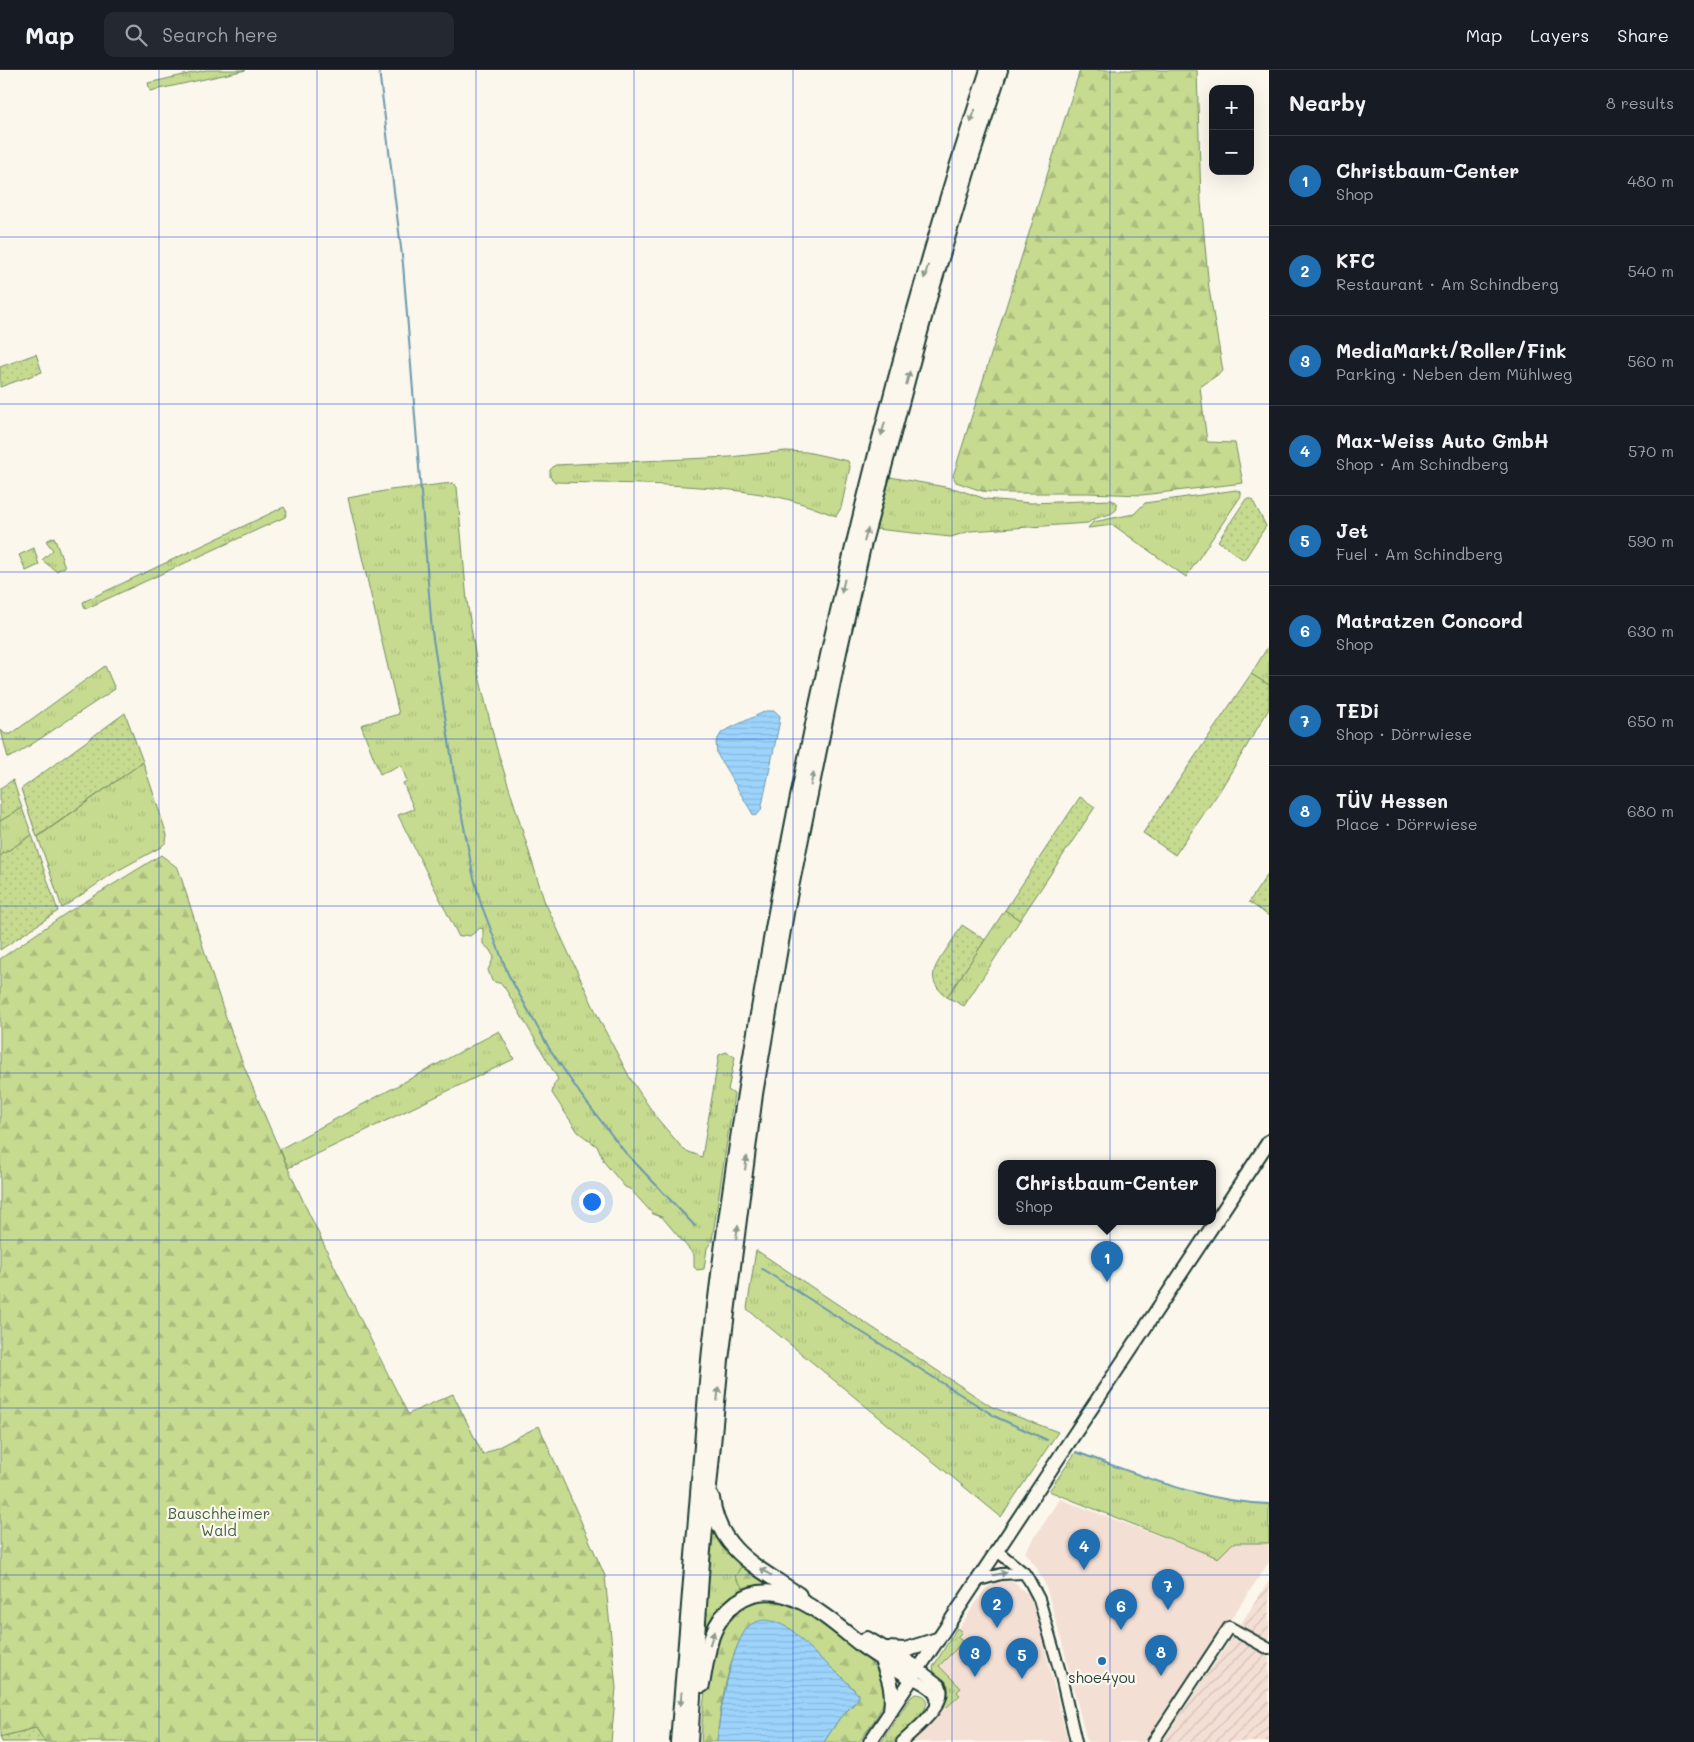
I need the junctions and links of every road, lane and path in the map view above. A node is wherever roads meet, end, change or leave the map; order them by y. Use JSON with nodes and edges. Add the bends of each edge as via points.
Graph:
{"nodes":[{"id":1,"x":988,"y":70,"type":"edge"},
{"id":2,"x":1000,"y":70,"type":"edge"},
{"id":3,"x":1269,"y":1141,"type":"edge"},
{"id":4,"x":1216,"y":1220,"type":"edge"},
{"id":5,"x":1213,"y":1225,"type":"edge"},
{"id":6,"x":711,"y":1459,"type":"junction"},
{"id":7,"x":996,"y":1550,"type":"junction"},
{"id":8,"x":1024,"y":1573,"type":"junction"},
{"id":9,"x":976,"y":1581,"type":"junction"},
{"id":10,"x":937,"y":1640,"type":"junction"},
{"id":11,"x":1269,"y":1649,"type":"edge"},
{"id":12,"x":881,"y":1653,"type":"junction"},
{"id":13,"x":915,"y":1673,"type":"junction"},
{"id":14,"x":891,"y":1710,"type":"junction"},
{"id":15,"x":692,"y":1719,"type":"junction"},
{"id":16,"x":678,"y":1742,"type":"edge"},
{"id":17,"x":690,"y":1742,"type":"edge"},
{"id":18,"x":870,"y":1742,"type":"edge"},
{"id":19,"x":902,"y":1742,"type":"edge"},
{"id":20,"x":1076,"y":1742,"type":"edge"},
{"id":21,"x":1153,"y":1742,"type":"edge"}],
"edges":[{"from":1,"to":16,"type":"highway","one_way":true,"via":[[922,283],[854,538],[777,905],[745,1092],[711,1343]]},
{"from":6,"to":2,"type":"highway","one_way":true,"via":[[755,1094],[787,907],[839,652],[864,542],[923,324],[970,159]]},
{"from":3,"to":4,"type":"main road"},
{"from":5,"to":7,"type":"main road"},
{"from":12,"to":6,"type":"highway","one_way":true,"via":[[732,1546],[716,1518]]},
{"from":6,"to":15,"type":"highway"},
{"from":7,"to":8,"type":"street"},
{"from":7,"to":9,"type":"main road"},
{"from":9,"to":8,"type":"street","one_way":true,"via":[[1001,1574]]},
{"from":8,"to":20,"type":"street","via":[[1039,1599]]},
{"from":9,"to":10,"type":"main road"},
{"from":10,"to":12,"type":"highway"},
{"from":10,"to":13,"type":"main road"},
{"from":11,"to":21,"type":"street","via":[[1229,1627]]},
{"from":12,"to":13,"type":"highway"},
{"from":12,"to":14,"type":"highway","via":[[890,1680]]},
{"from":15,"to":12,"type":"highway","one_way":true,"via":[[712,1635],[729,1608],[753,1594],[767,1592],[789,1596]]},
{"from":13,"to":14,"type":"main road"},
{"from":13,"to":19,"type":"street","via":[[934,1679],[942,1688],[941,1700]]},
{"from":14,"to":18,"type":"main road"},
{"from":15,"to":17,"type":"highway"}]}
